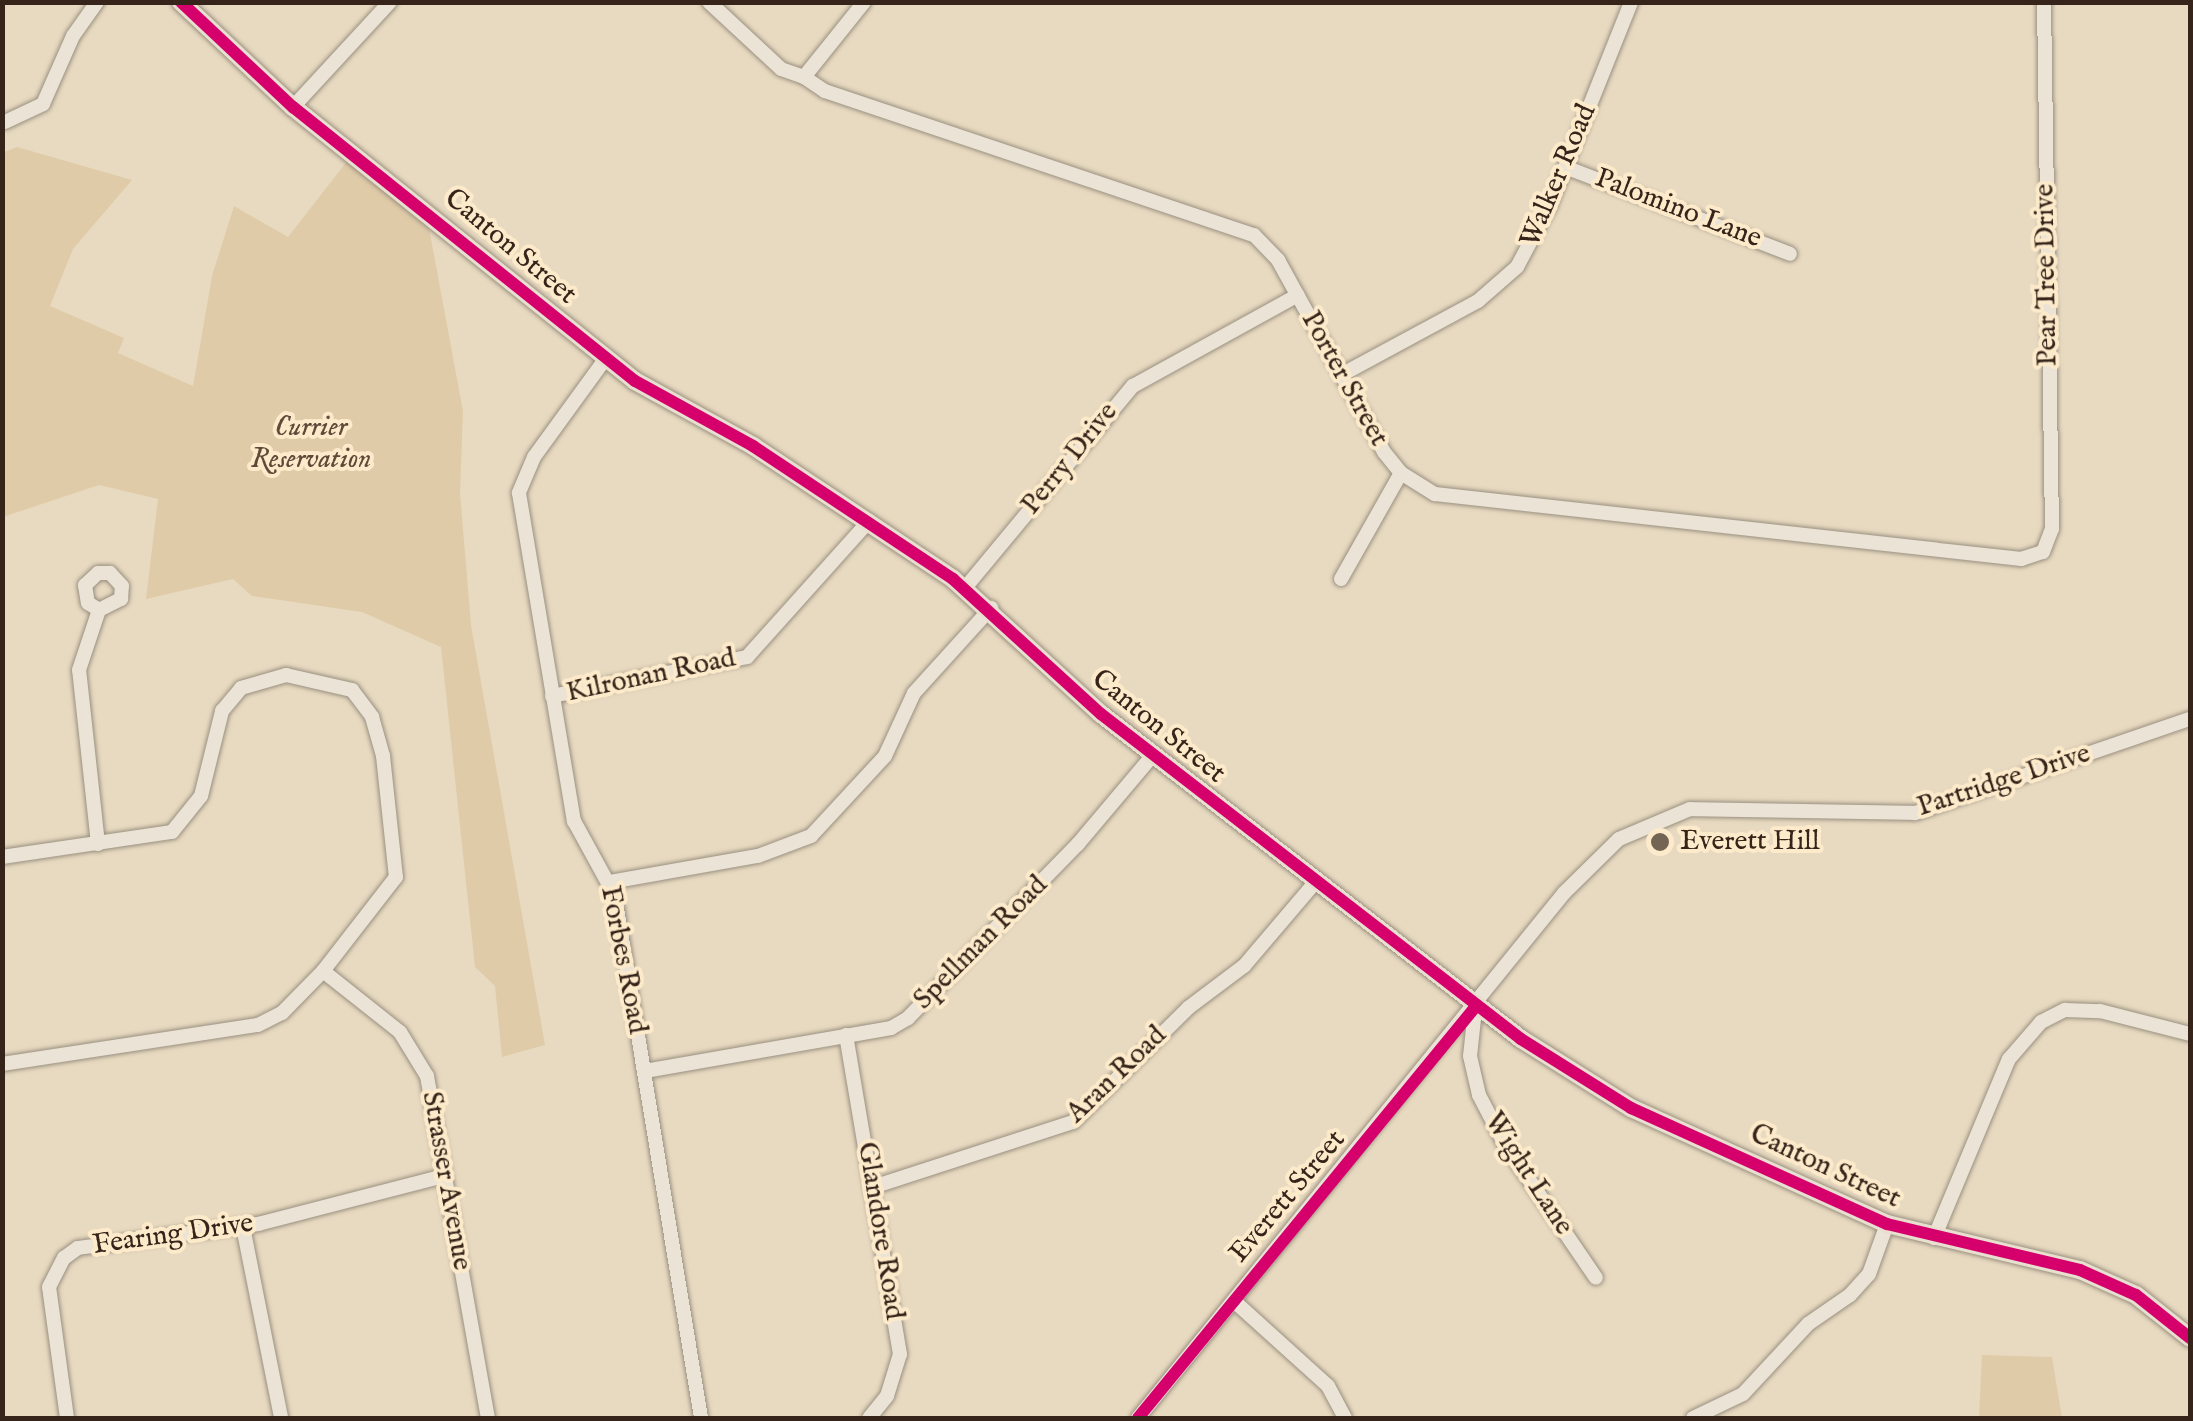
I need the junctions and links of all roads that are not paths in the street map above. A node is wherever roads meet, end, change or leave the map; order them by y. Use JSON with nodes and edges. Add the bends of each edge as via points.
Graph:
{"nodes":[{"id":1,"x":98,"y":2,"type":"edge"},
{"id":2,"x":181,"y":2,"type":"edge"},
{"id":3,"x":390,"y":2,"type":"edge"},
{"id":4,"x":708,"y":2,"type":"edge"},
{"id":5,"x":864,"y":2,"type":"edge"},
{"id":6,"x":1631,"y":2,"type":"edge"},
{"id":7,"x":2044,"y":2,"type":"edge"},
{"id":8,"x":804,"y":77,"type":"junction"},
{"id":9,"x":293,"y":107,"type":"junction"},
{"id":10,"x":5,"y":122,"type":"edge"},
{"id":11,"x":1565,"y":167,"type":"junction"},
{"id":12,"x":1790,"y":254,"type":"dead end"},
{"id":13,"x":1298,"y":295,"type":"junction"},
{"id":14,"x":606,"y":358,"type":"junction"},
{"id":15,"x":1342,"y":375,"type":"junction"},
{"id":16,"x":1401,"y":473,"type":"junction"},
{"id":17,"x":869,"y":521,"type":"junction"},
{"id":18,"x":2047,"y":548,"type":"joint"},
{"id":19,"x":1340,"y":579,"type":"dead end"},
{"id":20,"x":965,"y":588,"type":"junction"},
{"id":21,"x":991,"y":608,"type":"junction"},
{"id":22,"x":99,"y":610,"type":"dead end"},
{"id":23,"x":552,"y":696,"type":"junction"},
{"id":24,"x":2190,"y":719,"type":"edge"},
{"id":25,"x":1153,"y":755,"type":"junction"},
{"id":26,"x":98,"y":844,"type":"junction"},
{"id":27,"x":2,"y":857,"type":"edge"},
{"id":28,"x":610,"y":882,"type":"junction"},
{"id":29,"x":1313,"y":884,"type":"junction"},
{"id":30,"x":323,"y":972,"type":"junction"},
{"id":31,"x":1476,"y":1006,"type":"junction"},
{"id":32,"x":2190,"y":1034,"type":"edge"},
{"id":33,"x":846,"y":1035,"type":"junction"},
{"id":34,"x":2,"y":1064,"type":"edge"},
{"id":35,"x":644,"y":1071,"type":"junction"},
{"id":36,"x":444,"y":1176,"type":"junction"},
{"id":37,"x":873,"y":1187,"type":"junction"},
{"id":38,"x":1887,"y":1224,"type":"junction"},
{"id":39,"x":243,"y":1227,"type":"junction"},
{"id":40,"x":1934,"y":1238,"type":"junction"},
{"id":41,"x":1596,"y":1278,"type":"dead end"},
{"id":42,"x":1234,"y":1301,"type":"junction"},
{"id":43,"x":2190,"y":1338,"type":"edge"},
{"id":44,"x":67,"y":1418,"type":"edge"},
{"id":45,"x":281,"y":1418,"type":"edge"},
{"id":46,"x":488,"y":1418,"type":"edge"},
{"id":47,"x":701,"y":1418,"type":"edge"},
{"id":48,"x":869,"y":1418,"type":"edge"},
{"id":49,"x":1138,"y":1418,"type":"edge"},
{"id":50,"x":1345,"y":1418,"type":"edge"},
{"id":51,"x":1693,"y":1418,"type":"edge"}],
"edges":[{"from":1,"to":10,"type":"street","via":[[73,36],[43,104]]},
{"from":2,"to":9,"type":"main road","name":"Canton Street"},
{"from":3,"to":9,"type":"street"},
{"from":4,"to":8,"type":"street","name":"Porter Street","via":[[781,69]]},
{"from":5,"to":8,"type":"street"},
{"from":6,"to":11,"type":"street","name":"Walker Road"},
{"from":7,"to":18,"type":"street","name":"Pear Tree Drive"},
{"from":8,"to":13,"type":"street","name":"Porter Street","via":[[826,91],[1244,229],[1270,250]]},
{"from":9,"to":14,"type":"main road","name":"Canton Street"},
{"from":11,"to":12,"type":"street","name":"Palomino Lane"},
{"from":11,"to":15,"type":"street","name":"Walker Road","via":[[1532,245],[1502,283]]},
{"from":13,"to":15,"type":"street","name":"Porter Street"},
{"from":13,"to":20,"type":"street","name":"Perry Drive","via":[[1133,386]]},
{"from":14,"to":17,"type":"main road","name":"Canton Street","via":[[658,397],[754,446]]},
{"from":14,"to":23,"type":"street","name":"Forbes Road","via":[[534,457],[518,492]]},
{"from":15,"to":16,"type":"street","name":"Porter Street"},
{"from":16,"to":18,"type":"street","name":"Porter Street","via":[[1447,498],[1530,508],[2002,558],[2033,557]]},
{"from":16,"to":19,"type":"street"},
{"from":17,"to":20,"type":"main road","name":"Canton Street"},
{"from":17,"to":23,"type":"street","name":"Kilronan Road","via":[[747,657]]},
{"from":20,"to":21,"type":"main road","name":"Canton Street"},
{"from":21,"to":25,"type":"main road","name":"Canton Street","via":[[1078,695]]},
{"from":21,"to":28,"type":"street","via":[[914,693],[885,756],[811,836],[770,853]]},
{"from":22,"to":26,"type":"street","via":[[79,670]]},
{"from":23,"to":28,"type":"street","name":"Forbes Road","via":[[574,821]]},
{"from":24,"to":31,"type":"street","name":"Partridge Drive","via":[[1915,813],[1709,808],[1647,823],[1604,851],[1564,893]]},
{"from":25,"to":29,"type":"main road","name":"Canton Street"},
{"from":25,"to":33,"type":"street","name":"Spellman Road","via":[[1055,868],[908,1018],[891,1028]]},
{"from":26,"to":27,"type":"street"},
{"from":26,"to":30,"type":"street","via":[[155,837],[185,820],[205,783],[222,711],[241,688],[286,675],[352,690],[372,717],[383,756],[396,877]]},
{"from":28,"to":35,"type":"street","name":"Forbes Road"},
{"from":29,"to":31,"type":"main road","name":"Canton Street"},
{"from":29,"to":37,"type":"street","name":"Aran Road","via":[[1244,966],[1188,1008],[1073,1122]]},
{"from":30,"to":34,"type":"street","via":[[282,1013],[258,1025]]},
{"from":30,"to":36,"type":"street","name":"Strasser Avenue","via":[[413,1048],[433,1096]]},
{"from":31,"to":38,"type":"main road","name":"Canton Street","via":[[1619,1102]]},
{"from":31,"to":41,"type":"street","name":"Wight Lane","via":[[1470,1056],[1479,1095]]},
{"from":31,"to":42,"type":"street","name":"Everett Street"},
{"from":32,"to":40,"type":"street","via":[[2100,1011],[2065,1010],[2042,1022],[2009,1059]]},
{"from":33,"to":35,"type":"street","name":"Spellman Road"},
{"from":33,"to":37,"type":"street","name":"Glandore Road"},
{"from":35,"to":47,"type":"street","name":"Forbes Road"},
{"from":36,"to":39,"type":"street","name":"Fearing Drive"},
{"from":36,"to":46,"type":"street","name":"Strasser Avenue"},
{"from":37,"to":48,"type":"street","name":"Glandore Road","via":[[900,1354],[887,1396]]},
{"from":38,"to":40,"type":"main road","name":"Canton Street"},
{"from":38,"to":51,"type":"street","via":[[1869,1274],[1850,1294],[1808,1324],[1744,1394]]},
{"from":39,"to":44,"type":"street","name":"Fearing Drive","via":[[91,1244],[64,1258],[49,1287]]},
{"from":39,"to":45,"type":"street"},
{"from":40,"to":43,"type":"main road","name":"Canton Street","via":[[2119,1285]]},
{"from":42,"to":49,"type":"street","name":"Everett Street"},
{"from":42,"to":50,"type":"street","via":[[1328,1386]]}]}
